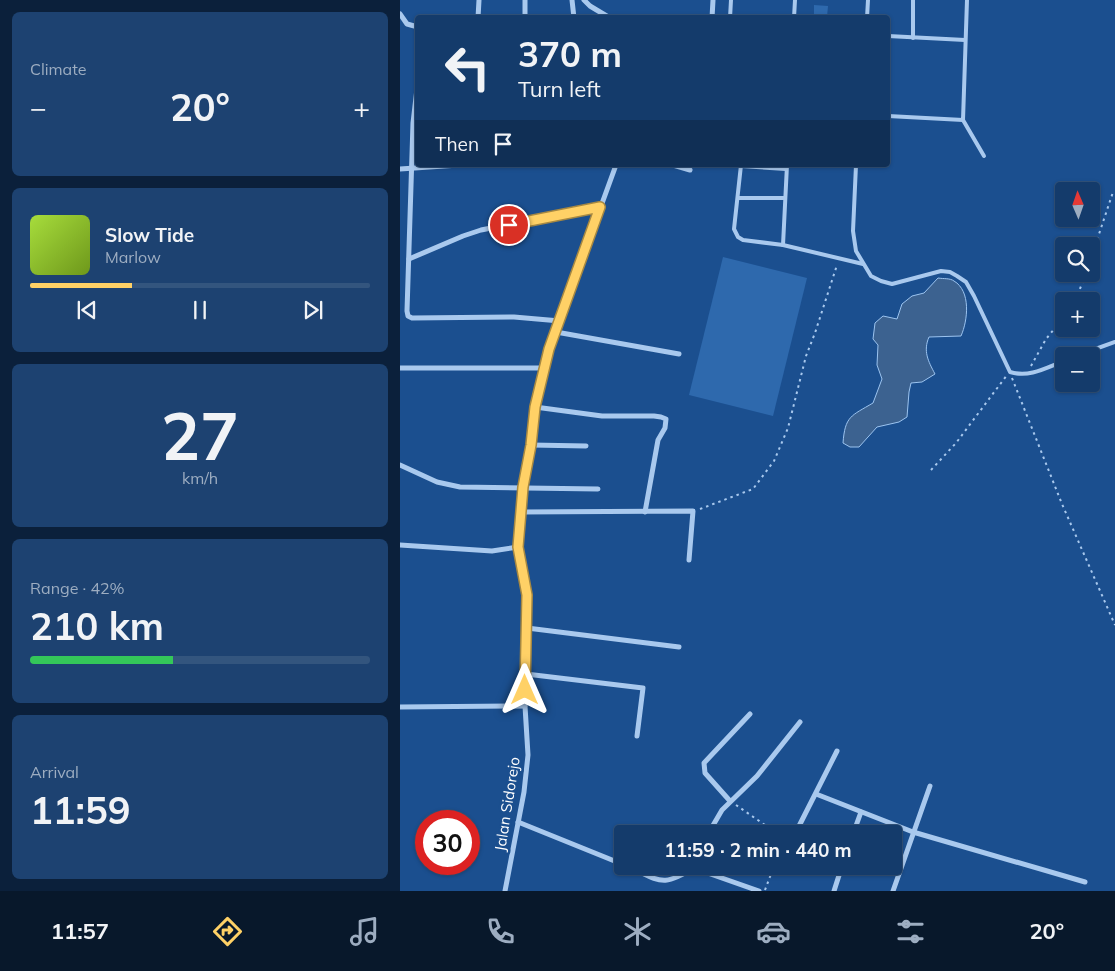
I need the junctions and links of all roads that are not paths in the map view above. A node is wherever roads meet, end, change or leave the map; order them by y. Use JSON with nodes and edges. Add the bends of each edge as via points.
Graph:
{"nodes":[{"id":1,"x":479,"y":0,"type":"edge"},
{"id":2,"x":525,"y":0,"type":"edge"},
{"id":3,"x":572,"y":0,"type":"edge"},
{"id":4,"x":584,"y":0,"type":"edge"},
{"id":5,"x":713,"y":0,"type":"edge"},
{"id":6,"x":731,"y":0,"type":"edge"},
{"id":7,"x":795,"y":0,"type":"edge"},
{"id":8,"x":868,"y":0,"type":"edge"},
{"id":9,"x":913,"y":0,"type":"edge"},
{"id":10,"x":967,"y":0,"type":"edge"},
{"id":11,"x":400,"y":14,"type":"edge"},
{"id":12,"x":478,"y":15,"type":"edge"},
{"id":13,"x":525,"y":15,"type":"edge"},
{"id":14,"x":574,"y":15,"type":"edge"},
{"id":15,"x":605,"y":15,"type":"edge"},
{"id":16,"x":712,"y":15,"type":"edge"},
{"id":17,"x":730,"y":15,"type":"edge"},
{"id":18,"x":794,"y":15,"type":"edge"},
{"id":19,"x":867,"y":15,"type":"edge"},
{"id":20,"x":415,"y":26,"type":"edge"},
{"id":21,"x":890,"y":36,"type":"edge"},
{"id":22,"x":913,"y":38,"type":"junction"},
{"id":23,"x":964,"y":40,"type":"junction"},
{"id":24,"x":415,"y":105,"type":"edge"},
{"id":25,"x":890,"y":116,"type":"edge"},
{"id":26,"x":963,"y":120,"type":"junction"},
{"id":27,"x":984,"y":156,"type":"dead end"},
{"id":28,"x":428,"y":167,"type":"edge"},
{"id":29,"x":615,"y":167,"type":"edge"},
{"id":30,"x":680,"y":167,"type":"edge"},
{"id":31,"x":741,"y":167,"type":"edge"},
{"id":32,"x":787,"y":167,"type":"edge"},
{"id":33,"x":856,"y":167,"type":"edge"},
{"id":34,"x":412,"y":168,"type":"junction"},
{"id":35,"x":400,"y":170,"type":"edge"},
{"id":36,"x":690,"y":170,"type":"dead end"},
{"id":37,"x":738,"y":198,"type":"junction"},
{"id":38,"x":785,"y":198,"type":"junction"},
{"id":39,"x":600,"y":207,"type":"junction"},
{"id":40,"x":783,"y":246,"type":"junction"},
{"id":41,"x":409,"y":259,"type":"junction"},
{"id":42,"x":863,"y":264,"type":"junction"},
{"id":43,"x":560,"y":321,"type":"junction"},
{"id":44,"x":556,"y":332,"type":"junction"},
{"id":45,"x":1115,"y":342,"type":"edge"},
{"id":46,"x":1100,"y":347,"type":"edge"},
{"id":47,"x":679,"y":354,"type":"dead end"},
{"id":48,"x":1055,"y":364,"type":"edge"},
{"id":49,"x":400,"y":368,"type":"edge"},
{"id":50,"x":544,"y":368,"type":"junction"},
{"id":51,"x":535,"y":407,"type":"junction"},
{"id":52,"x":531,"y":445,"type":"junction"},
{"id":53,"x":586,"y":446,"type":"dead end"},
{"id":54,"x":400,"y":465,"type":"edge"},
{"id":55,"x":523,"y":487,"type":"junction"},
{"id":56,"x":598,"y":489,"type":"dead end"},
{"id":57,"x":521,"y":512,"type":"junction"},
{"id":58,"x":645,"y":512,"type":"junction"},
{"id":59,"x":400,"y":545,"type":"edge"},
{"id":60,"x":518,"y":547,"type":"junction"},
{"id":61,"x":689,"y":560,"type":"dead end"},
{"id":62,"x":527,"y":628,"type":"junction"},
{"id":63,"x":679,"y":647,"type":"dead end"},
{"id":64,"x":526,"y":674,"type":"junction"},
{"id":65,"x":525,"y":706,"type":"junction"},
{"id":66,"x":400,"y":707,"type":"edge"},
{"id":67,"x":750,"y":714,"type":"dead end"},
{"id":68,"x":800,"y":722,"type":"dead end"},
{"id":69,"x":637,"y":736,"type":"dead end"},
{"id":70,"x":837,"y":751,"type":"dead end"},
{"id":71,"x":930,"y":786,"type":"dead end"},
{"id":72,"x":816,"y":794,"type":"junction"},
{"id":73,"x":730,"y":801,"type":"junction"},
{"id":74,"x":860,"y":812,"type":"junction"},
{"id":75,"x":518,"y":822,"type":"junction"},
{"id":76,"x":713,"y":825,"type":"edge"},
{"id":77,"x":800,"y":825,"type":"edge"},
{"id":78,"x":856,"y":825,"type":"edge"},
{"id":79,"x":913,"y":832,"type":"junction"},
{"id":80,"x":614,"y":861,"type":"edge"},
{"id":81,"x":648,"y":875,"type":"edge"},
{"id":82,"x":680,"y":875,"type":"edge"},
{"id":83,"x":713,"y":875,"type":"edge"},
{"id":84,"x":839,"y":875,"type":"edge"},
{"id":85,"x":1085,"y":882,"type":"dead end"},
{"id":86,"x":505,"y":891,"type":"edge"},
{"id":87,"x":759,"y":891,"type":"edge"},
{"id":88,"x":834,"y":891,"type":"edge"},
{"id":89,"x":893,"y":891,"type":"edge"}],
"edges":[{"from":1,"to":12,"type":"street"},
{"from":2,"to":13,"type":"street"},
{"from":3,"to":14,"type":"street"},
{"from":4,"to":15,"type":"street"},
{"from":5,"to":16,"type":"street"},
{"from":6,"to":17,"type":"lane"},
{"from":7,"to":18,"type":"lane"},
{"from":8,"to":19,"type":"lane"},
{"from":9,"to":22,"type":"lane"},
{"from":10,"to":23,"type":"lane"},
{"from":11,"to":20,"type":"street","via":[[407,24]]},
{"from":21,"to":22,"type":"lane"},
{"from":22,"to":23,"type":"lane"},
{"from":23,"to":26,"type":"lane"},
{"from":24,"to":34,"type":"street"},
{"from":25,"to":26,"type":"lane"},
{"from":26,"to":27,"type":"lane"},
{"from":28,"to":34,"type":"street"},
{"from":29,"to":39,"type":"street","name":"Jalan Sidorejo"},
{"from":30,"to":36,"type":"street"},
{"from":31,"to":37,"type":"lane"},
{"from":32,"to":38,"type":"lane"},
{"from":33,"to":42,"type":"lane","via":[[853,231],[856,251]]},
{"from":34,"to":35,"type":"street"},
{"from":34,"to":41,"type":"street"},
{"from":37,"to":38,"type":"lane"},
{"from":37,"to":40,"type":"lane","via":[[734,229],[738,236],[743,240]]},
{"from":38,"to":40,"type":"lane"},
{"from":39,"to":41,"type":"street","via":[[481,230]]},
{"from":39,"to":43,"type":"street","name":"Jalan Sidorejo"},
{"from":40,"to":42,"type":"lane"},
{"from":41,"to":43,"type":"street","via":[[407,311],[412,318],[514,317]]},
{"from":42,"to":48,"type":"lane","via":[[871,276],[892,284],[941,271],[950,272],[966,282],[1010,372],[1026,375]]},
{"from":43,"to":44,"type":"street","name":"Jalan Sidorejo"},
{"from":44,"to":47,"type":"street"},
{"from":44,"to":50,"type":"street","name":"Jalan Sidorejo"},
{"from":45,"to":46,"type":"lane"},
{"from":49,"to":50,"type":"street"},
{"from":50,"to":51,"type":"street","name":"Jalan Sidorejo"},
{"from":51,"to":52,"type":"street","name":"Jalan Sidorejo"},
{"from":51,"to":58,"type":"street","via":[[602,416],[666,419],[666,428],[658,440]]},
{"from":52,"to":53,"type":"street"},
{"from":52,"to":55,"type":"street","name":"Jalan Sidorejo"},
{"from":54,"to":55,"type":"street","via":[[449,486]]},
{"from":55,"to":56,"type":"street"},
{"from":55,"to":57,"type":"street","name":"Jalan Sidorejo"},
{"from":57,"to":58,"type":"street"},
{"from":57,"to":60,"type":"street","name":"Jalan Sidorejo"},
{"from":58,"to":61,"type":"street","via":[[693,512]]},
{"from":59,"to":60,"type":"street","via":[[492,551]]},
{"from":60,"to":62,"type":"street","name":"Jalan Sidorejo","via":[[527,595]]},
{"from":62,"to":63,"type":"street"},
{"from":62,"to":64,"type":"street","name":"Jalan Sidorejo"},
{"from":64,"to":65,"type":"street","name":"Jalan Sidorejo"},
{"from":64,"to":69,"type":"street","via":[[643,688]]},
{"from":65,"to":66,"type":"street"},
{"from":65,"to":75,"type":"street","name":"Jalan Sidorejo","via":[[528,755]]},
{"from":67,"to":73,"type":"street","via":[[704,763],[705,773]]},
{"from":68,"to":73,"type":"street","via":[[757,776]]},
{"from":70,"to":72,"type":"street"},
{"from":71,"to":79,"type":"street"},
{"from":72,"to":74,"type":"street"},
{"from":72,"to":77,"type":"street"},
{"from":73,"to":76,"type":"street"},
{"from":74,"to":78,"type":"street"},
{"from":74,"to":79,"type":"street"},
{"from":75,"to":80,"type":"street"},
{"from":75,"to":86,"type":"street","name":"Jalan Sidorejo"},
{"from":79,"to":85,"type":"street"},
{"from":79,"to":89,"type":"street"},
{"from":81,"to":82,"type":"street","via":[[664,882]]},
{"from":83,"to":87,"type":"street"},
{"from":84,"to":88,"type":"street"}]}
